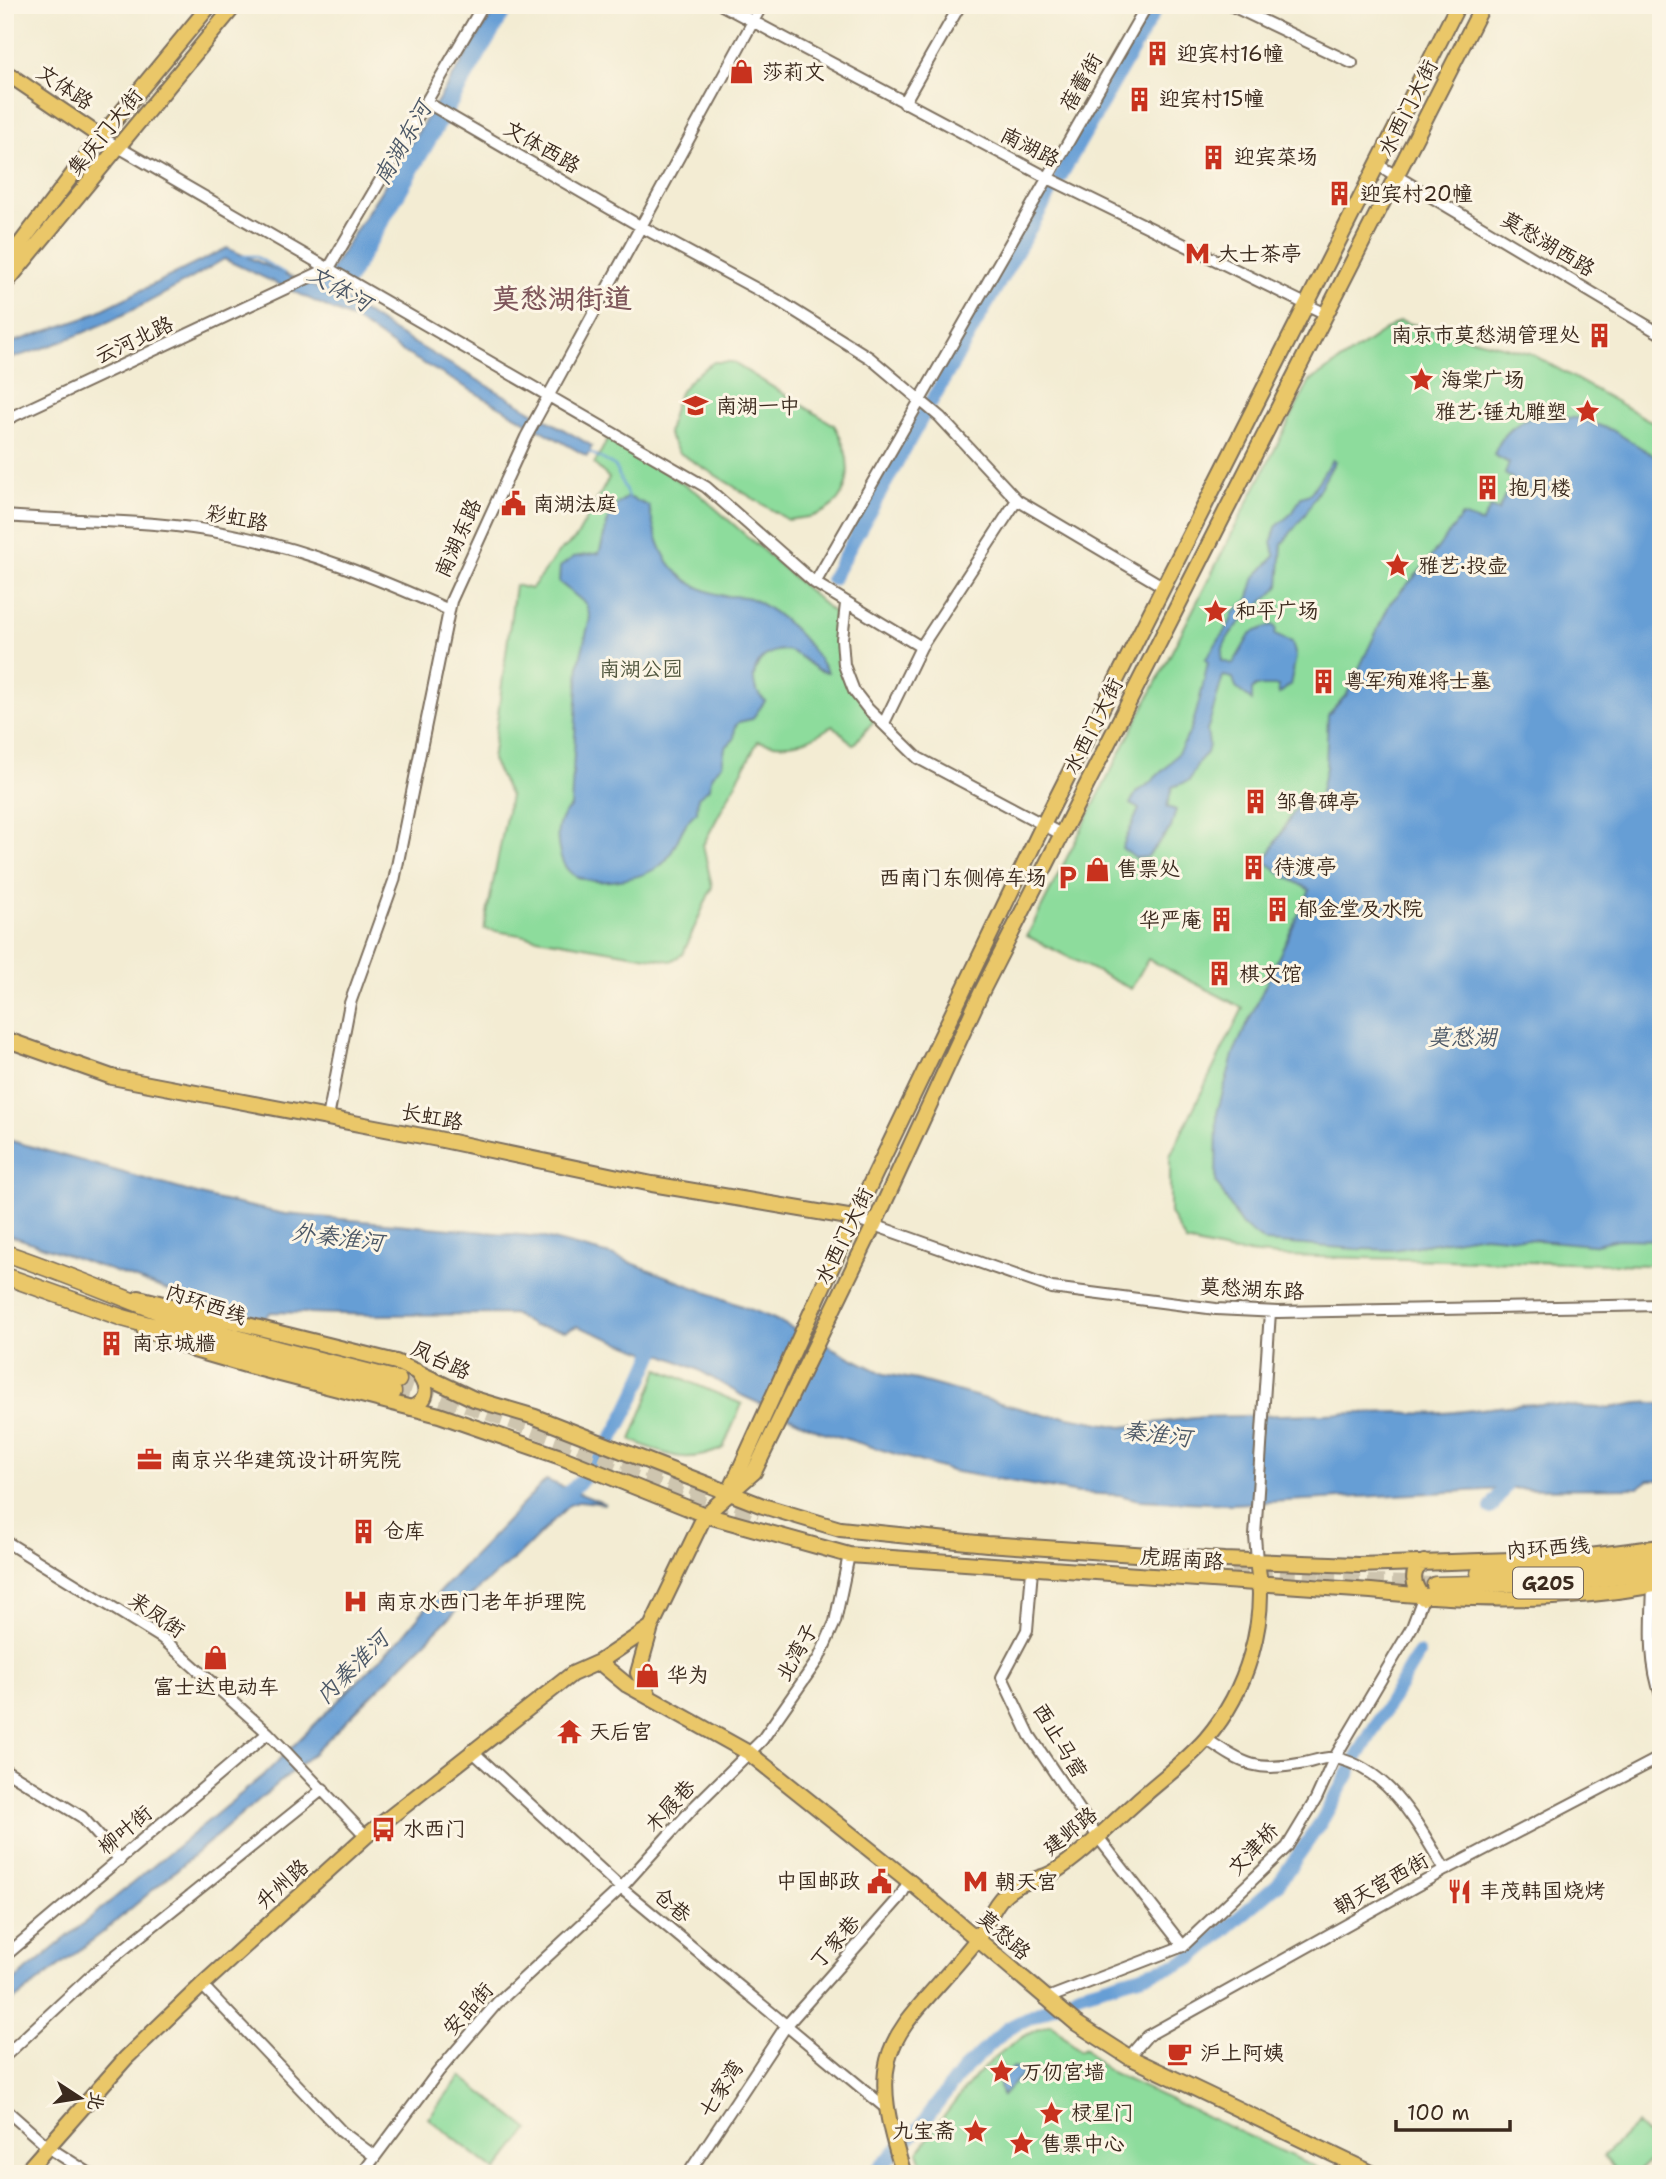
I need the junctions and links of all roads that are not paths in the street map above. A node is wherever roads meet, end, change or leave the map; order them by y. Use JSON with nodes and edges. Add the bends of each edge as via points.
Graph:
{"nodes":[{"id":1,"x":210,"y":5,"type":"edge"},
{"id":2,"x":235,"y":5,"type":"edge"},
{"id":3,"x":483,"y":5,"type":"edge"},
{"id":4,"x":722,"y":5,"type":"edge"},
{"id":5,"x":762,"y":5,"type":"edge"},
{"id":6,"x":960,"y":5,"type":"edge"},
{"id":7,"x":1147,"y":5,"type":"edge"},
{"id":8,"x":1230,"y":5,"type":"edge"},
{"id":9,"x":1458,"y":5,"type":"edge"},
{"id":10,"x":1483,"y":5,"type":"edge"},
{"id":11,"x":752,"y":22,"type":"junction"},
{"id":12,"x":1352,"y":63,"type":"dead end"},
{"id":13,"x":5,"y":72,"type":"edge"},
{"id":14,"x":904,"y":103,"type":"junction"},
{"id":15,"x":430,"y":105,"type":"junction"},
{"id":16,"x":101,"y":136,"type":"junction"},
{"id":17,"x":120,"y":147,"type":"junction"},
{"id":18,"x":1378,"y":165,"type":"junction"},
{"id":19,"x":1397,"y":176,"type":"junction"},
{"id":20,"x":1048,"y":178,"type":"junction"},
{"id":21,"x":640,"y":226,"type":"junction"},
{"id":22,"x":5,"y":264,"type":"edge"},
{"id":23,"x":331,"y":269,"type":"junction"},
{"id":24,"x":5,"y":284,"type":"edge"},
{"id":25,"x":1306,"y":304,"type":"junction"},
{"id":26,"x":1326,"y":314,"type":"junction"},
{"id":27,"x":1661,"y":334,"type":"edge"},
{"id":28,"x":549,"y":395,"type":"junction"},
{"id":29,"x":921,"y":401,"type":"junction"},
{"id":30,"x":5,"y":420,"type":"edge"},
{"id":31,"x":1017,"y":500,"type":"junction"},
{"id":32,"x":5,"y":516,"type":"edge"},
{"id":33,"x":815,"y":583,"type":"junction"},
{"id":34,"x":1164,"y":587,"type":"junction"},
{"id":35,"x":846,"y":604,"type":"junction"},
{"id":36,"x":449,"y":610,"type":"junction"},
{"id":37,"x":921,"y":647,"type":"junction"},
{"id":38,"x":884,"y":723,"type":"junction"},
{"id":39,"x":1043,"y":825,"type":"junction"},
{"id":40,"x":1061,"y":834,"type":"junction"},
{"id":41,"x":5,"y":1039,"type":"edge"},
{"id":42,"x":328,"y":1118,"type":"junction"},
{"id":43,"x":854,"y":1218,"type":"junction"},
{"id":44,"x":874,"y":1225,"type":"junction"},
{"id":45,"x":5,"y":1252,"type":"edge"},
{"id":46,"x":5,"y":1276,"type":"edge"},
{"id":47,"x":125,"y":1296,"type":"junction"},
{"id":48,"x":1661,"y":1305,"type":"edge"},
{"id":49,"x":1270,"y":1311,"type":"junction"},
{"id":50,"x":123,"y":1318,"type":"junction"},
{"id":51,"x":416,"y":1371,"type":"junction"},
{"id":52,"x":411,"y":1408,"type":"junction"},
{"id":53,"x":730,"y":1492,"type":"junction"},
{"id":54,"x":783,"y":1512,"type":"junction"},
{"id":55,"x":705,"y":1515,"type":"junction"},
{"id":56,"x":776,"y":1537,"type":"junction"},
{"id":57,"x":5,"y":1541,"type":"edge"},
{"id":58,"x":1661,"y":1547,"type":"edge"},
{"id":59,"x":849,"y":1555,"type":"junction"},
{"id":60,"x":1661,"y":1557,"type":"edge"},
{"id":61,"x":1257,"y":1561,"type":"junction"},
{"id":62,"x":1424,"y":1562,"type":"junction"},
{"id":63,"x":1032,"y":1570,"type":"junction"},
{"id":64,"x":1658,"y":1580,"type":"edge"},
{"id":65,"x":1262,"y":1586,"type":"junction"},
{"id":66,"x":1423,"y":1598,"type":"junction"},
{"id":67,"x":651,"y":1627,"type":"junction"},
{"id":68,"x":599,"y":1662,"type":"junction"},
{"id":69,"x":1661,"y":1695,"type":"edge"},
{"id":70,"x":649,"y":1697,"type":"junction"},
{"id":71,"x":271,"y":1736,"type":"junction"},
{"id":72,"x":1206,"y":1739,"type":"junction"},
{"id":73,"x":471,"y":1750,"type":"junction"},
{"id":74,"x":749,"y":1753,"type":"junction"},
{"id":75,"x":1335,"y":1757,"type":"junction"},
{"id":76,"x":1661,"y":1757,"type":"edge"},
{"id":77,"x":5,"y":1770,"type":"edge"},
{"id":78,"x":323,"y":1788,"type":"junction"},
{"id":79,"x":366,"y":1836,"type":"junction"},
{"id":80,"x":1098,"y":1837,"type":"junction"},
{"id":81,"x":120,"y":1860,"type":"junction"},
{"id":82,"x":1445,"y":1870,"type":"junction"},
{"id":83,"x":909,"y":1881,"type":"junction"},
{"id":84,"x":621,"y":1888,"type":"junction"},
{"id":85,"x":977,"y":1940,"type":"junction"},
{"id":86,"x":1182,"y":1946,"type":"junction"},
{"id":87,"x":5,"y":1956,"type":"edge"},
{"id":88,"x":202,"y":1985,"type":"junction"},
{"id":89,"x":1045,"y":1998,"type":"junction"},
{"id":90,"x":786,"y":2026,"type":"junction"},
{"id":91,"x":5,"y":2056,"type":"edge"},
{"id":92,"x":1129,"y":2057,"type":"junction"},
{"id":93,"x":5,"y":2109,"type":"edge"},
{"id":94,"x":887,"y":2109,"type":"junction"},
{"id":95,"x":48,"y":2147,"type":"junction"},
{"id":96,"x":373,"y":2155,"type":"junction"},
{"id":97,"x":904,"y":2172,"type":"edge"},
{"id":98,"x":24,"y":2174,"type":"edge"},
{"id":99,"x":90,"y":2174,"type":"edge"},
{"id":100,"x":362,"y":2174,"type":"edge"},
{"id":101,"x":688,"y":2174,"type":"edge"},
{"id":102,"x":1374,"y":2174,"type":"edge"}],
"edges":[{"from":1,"to":16,"type":"main road","name":"集庆门大街"},
{"from":2,"to":17,"type":"main road","name":"集庆门大街"},
{"from":3,"to":15,"type":"street"},
{"from":4,"to":11,"type":"street","name":"南湖路"},
{"from":5,"to":11,"type":"street","name":"南湖东路"},
{"from":6,"to":14,"type":"street"},
{"from":7,"to":20,"type":"street","name":"蓓蕾街"},
{"from":8,"to":12,"type":"street"},
{"from":9,"to":18,"type":"main road","name":"水西门大街"},
{"from":10,"to":19,"type":"main road","name":"水西门大街"},
{"from":11,"to":14,"type":"street","name":"南湖路"},
{"from":11,"to":21,"type":"street","name":"南湖东路"},
{"from":13,"to":16,"type":"main road","name":"文体路"},
{"from":14,"to":20,"type":"street","name":"南湖路"},
{"from":15,"to":21,"type":"street","name":"文体西路"},
{"from":15,"to":23,"type":"street"},
{"from":16,"to":17,"type":"street"},
{"from":16,"to":22,"type":"main road","name":"集庆门大街"},
{"from":17,"to":23,"type":"street"},
{"from":17,"to":24,"type":"main road","name":"集庆门大街"},
{"from":18,"to":19,"type":"street","name":"莫愁湖西路"},
{"from":18,"to":25,"type":"main road","name":"水西门大街"},
{"from":19,"to":26,"type":"main road","name":"水西门大街"},
{"from":19,"to":27,"type":"street","name":"莫愁湖西路"},
{"from":20,"to":25,"type":"street","name":"南湖路"},
{"from":20,"to":29,"type":"street","name":"蓓蕾街"},
{"from":21,"to":28,"type":"street","name":"南湖东路"},
{"from":21,"to":29,"type":"street","name":"文体西路","via":[[813,322],[870,358]]},
{"from":23,"to":28,"type":"street"},
{"from":23,"to":30,"type":"street","name":"云河北路"},
{"from":25,"to":26,"type":"street","name":"南湖路"},
{"from":25,"to":34,"type":"main road","name":"水西门大街"},
{"from":26,"to":40,"type":"main road","name":"水西门大街"},
{"from":28,"to":33,"type":"street","via":[[706,487]]},
{"from":28,"to":36,"type":"street","name":"南湖东路"},
{"from":29,"to":31,"type":"street","name":"文体西路"},
{"from":29,"to":33,"type":"street","name":"蓓蕾街"},
{"from":31,"to":34,"type":"street","name":"文体西路"},
{"from":31,"to":37,"type":"street"},
{"from":32,"to":36,"type":"street","name":"彩虹路","via":[[226,533],[355,568]]},
{"from":33,"to":35,"type":"street"},
{"from":34,"to":39,"type":"main road","name":"水西门大街"},
{"from":35,"to":37,"type":"street"},
{"from":35,"to":38,"type":"street","via":[[844,664],[853,691]]},
{"from":36,"to":42,"type":"street","name":"南湖东路","via":[[394,881],[350,1003]]},
{"from":37,"to":38,"type":"street"},
{"from":38,"to":39,"type":"street","via":[[918,758]]},
{"from":39,"to":40,"type":"street"},
{"from":39,"to":43,"type":"main road","name":"水西门大街"},
{"from":40,"to":44,"type":"main road","name":"水西门大街","via":[[981,993]]},
{"from":41,"to":42,"type":"main road","name":"长虹路","via":[[113,1077]]},
{"from":42,"to":43,"type":"main road","name":"长虹路","via":[[652,1184]]},
{"from":43,"to":44,"type":"street","name":"莫愁湖东路"},
{"from":43,"to":53,"type":"main road","name":"水西门大街"},
{"from":44,"to":49,"type":"street","name":"莫愁湖东路","via":[[1052,1288],[1216,1309]]},
{"from":44,"to":53,"type":"main road","name":"水西门大街","via":[[754,1472]]},
{"from":45,"to":47,"type":"highway","name":"内环西线"},
{"from":46,"to":50,"type":"highway","name":"内环西线"},
{"from":47,"to":50,"type":"highway","name":"内环西线","via":[[171,1316],[396,1386]]},
{"from":47,"to":51,"type":"main road","name":"凤台路","via":[[311,1339]]},
{"from":48,"to":49,"type":"street","name":"莫愁湖东路"},
{"from":49,"to":61,"type":"street"},
{"from":50,"to":52,"type":"main road","via":[[194,1350]]},
{"from":51,"to":52,"type":"main road","via":[[426,1384],[426,1393],[419,1405]]},
{"from":51,"to":53,"type":"main road","name":"凤台路","via":[[474,1399]]},
{"from":52,"to":55,"type":"main road","via":[[558,1456]]},
{"from":53,"to":54,"type":"main road","name":"虎踞南路"},
{"from":53,"to":55,"type":"main road"},
{"from":54,"to":56,"type":"main road","via":[[767,1521]]},
{"from":54,"to":61,"type":"main road","name":"虎踞南路","via":[[871,1534]]},
{"from":55,"to":56,"type":"main road","name":"虎踞南路"},
{"from":55,"to":67,"type":"main road"},
{"from":56,"to":59,"type":"main road","name":"虎踞南路"},
{"from":57,"to":71,"type":"street","name":"来凤街","via":[[162,1638]]},
{"from":58,"to":62,"type":"main road","name":"虎踞南路","via":[[1574,1558]]},
{"from":59,"to":63,"type":"main road","name":"虎踞南路"},
{"from":59,"to":74,"type":"street","name":"北湾子","via":[[835,1622],[819,1658],[786,1710]]},
{"from":60,"to":64,"type":"highway","name":"内环西线","number":"G205","via":[[1575,1570],[1436,1580]]},
{"from":61,"to":62,"type":"main road","name":"虎踞南路"},
{"from":61,"to":65,"type":"main road","name":"建邺路"},
{"from":62,"to":66,"type":"main road","via":[[1413,1577]]},
{"from":63,"to":65,"type":"main road","name":"虎踞南路"},
{"from":63,"to":80,"type":"street","name":"西止马营","via":[[1027,1630],[1002,1677],[1030,1736]]},
{"from":64,"to":66,"type":"main road","name":"虎踞南路","via":[[1585,1596]]},
{"from":64,"to":69,"type":"street","via":[[1652,1653]]},
{"from":65,"to":66,"type":"main road","name":"虎踞南路"},
{"from":65,"to":72,"type":"main road","name":"建邺路","via":[[1256,1637],[1244,1672]]},
{"from":66,"to":75,"type":"street","name":"文津桥","via":[[1412,1627]]},
{"from":67,"to":68,"type":"main road"},
{"from":67,"to":70,"type":"main road","via":[[638,1673]]},
{"from":68,"to":70,"type":"main road","name":"莫愁路"},
{"from":68,"to":73,"type":"main road","name":"升州路","via":[[572,1674]]},
{"from":70,"to":74,"type":"main road","name":"莫愁路"},
{"from":71,"to":78,"type":"street","name":"来凤街"},
{"from":71,"to":81,"type":"street","name":"柳叶街"},
{"from":72,"to":75,"type":"street","via":[[1241,1763],[1276,1768]]},
{"from":72,"to":80,"type":"main road","name":"建邺路"},
{"from":73,"to":79,"type":"main road","name":"升州路"},
{"from":73,"to":84,"type":"street","name":"仓巷"},
{"from":74,"to":83,"type":"main road","name":"莫愁路"},
{"from":74,"to":84,"type":"street","name":"木屐巷"},
{"from":75,"to":82,"type":"street","via":[[1370,1773],[1407,1807]]},
{"from":75,"to":86,"type":"street","name":"文津桥","via":[[1317,1799],[1287,1847]]},
{"from":76,"to":82,"type":"street","name":"朝天宫西街"},
{"from":77,"to":81,"type":"street","via":[[82,1817]]},
{"from":78,"to":79,"type":"street"},
{"from":78,"to":91,"type":"street","via":[[94,1973]]},
{"from":79,"to":88,"type":"main road","name":"升州路"},
{"from":80,"to":85,"type":"main road","name":"建邺路","via":[[1052,1873],[1009,1890],[988,1916]]},
{"from":80,"to":86,"type":"street","name":"西止马营"},
{"from":81,"to":87,"type":"street","name":"柳叶街"},
{"from":82,"to":92,"type":"street","name":"朝天宫西街","via":[[1147,2036]]},
{"from":83,"to":85,"type":"main road","name":"莫愁路"},
{"from":83,"to":90,"type":"street","name":"丁家巷"},
{"from":84,"to":90,"type":"street","name":"仓巷"},
{"from":84,"to":96,"type":"street","name":"安品街","via":[[497,2003]]},
{"from":85,"to":89,"type":"main road","name":"莫愁路"},
{"from":85,"to":94,"type":"main road","name":"建邺路","via":[[903,2024],[890,2047],[884,2076]]},
{"from":86,"to":89,"type":"street","name":"文津桥"},
{"from":88,"to":95,"type":"main road","name":"升州路","via":[[126,2058]]},
{"from":88,"to":96,"type":"street","via":[[342,2132]]},
{"from":89,"to":92,"type":"main road","name":"莫愁路"},
{"from":90,"to":94,"type":"street","name":"仓巷"},
{"from":90,"to":101,"type":"street","name":"七家湾"},
{"from":92,"to":102,"type":"main road","name":"莫愁路"},
{"from":93,"to":95,"type":"street"},
{"from":94,"to":97,"type":"main road","name":"建邺路"},
{"from":95,"to":98,"type":"main road","name":"升州路"},
{"from":95,"to":99,"type":"street"},
{"from":96,"to":100,"type":"street","name":"安品街"}]}
